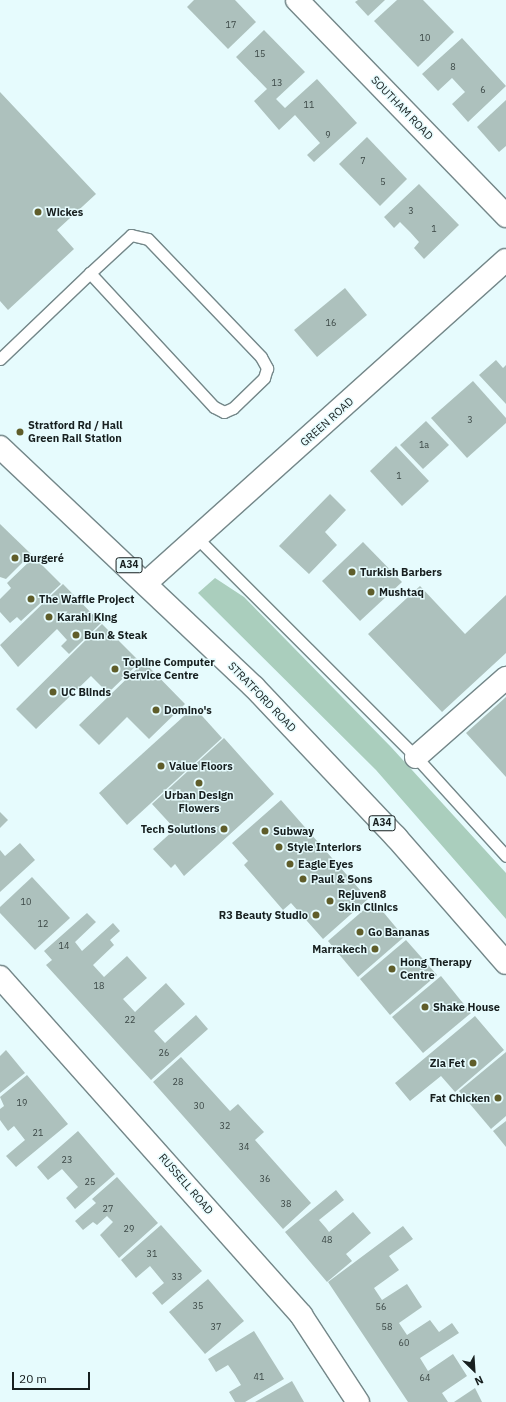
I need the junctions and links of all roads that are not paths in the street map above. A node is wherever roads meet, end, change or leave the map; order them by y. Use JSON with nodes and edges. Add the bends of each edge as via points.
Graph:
{"nodes":[{"id":1,"x":297,"y":0,"type":"edge"},
{"id":2,"x":506,"y":216,"type":"edge"},
{"id":3,"x":506,"y":260,"type":"edge"},
{"id":4,"x":90,"y":274,"type":"junction"},
{"id":5,"x":0,"y":359,"type":"edge"},
{"id":6,"x":0,"y":447,"type":"edge"},
{"id":7,"x":198,"y":539,"type":"junction"},
{"id":8,"x":147,"y":582,"type":"junction"},
{"id":9,"x":506,"y":678,"type":"edge"},
{"id":10,"x":416,"y":757,"type":"junction"},
{"id":11,"x":506,"y":856,"type":"edge"},
{"id":12,"x":506,"y":963,"type":"edge"},
{"id":13,"x":0,"y":977,"type":"edge"},
{"id":14,"x":358,"y":1402,"type":"edge"}],
"edges":[{"from":1,"to":2,"type":"main road","name":"SOUTHAM ROAD"},
{"from":3,"to":7,"type":"main road","name":"GREEN ROAD"},
{"from":4,"to":4,"type":"lane","via":[[131,235],[148,239],[261,357],[267,368],[264,378],[233,408],[224,412],[214,407]]},
{"from":4,"to":5,"type":"lane"},
{"from":6,"to":8,"type":"main road","name":"STRATFORD ROAD","number":"A34"},
{"from":7,"to":8,"type":"main road","name":"GREEN ROAD"},
{"from":7,"to":10,"type":"lane"},
{"from":8,"to":12,"type":"main road","name":"STRATFORD ROAD","number":"A34","via":[[254,687],[396,837]]},
{"from":9,"to":10,"type":"main road"},
{"from":10,"to":11,"type":"lane"},
{"from":13,"to":14,"type":"main road","name":"RUSSELL ROAD","via":[[301,1315]]}]}
